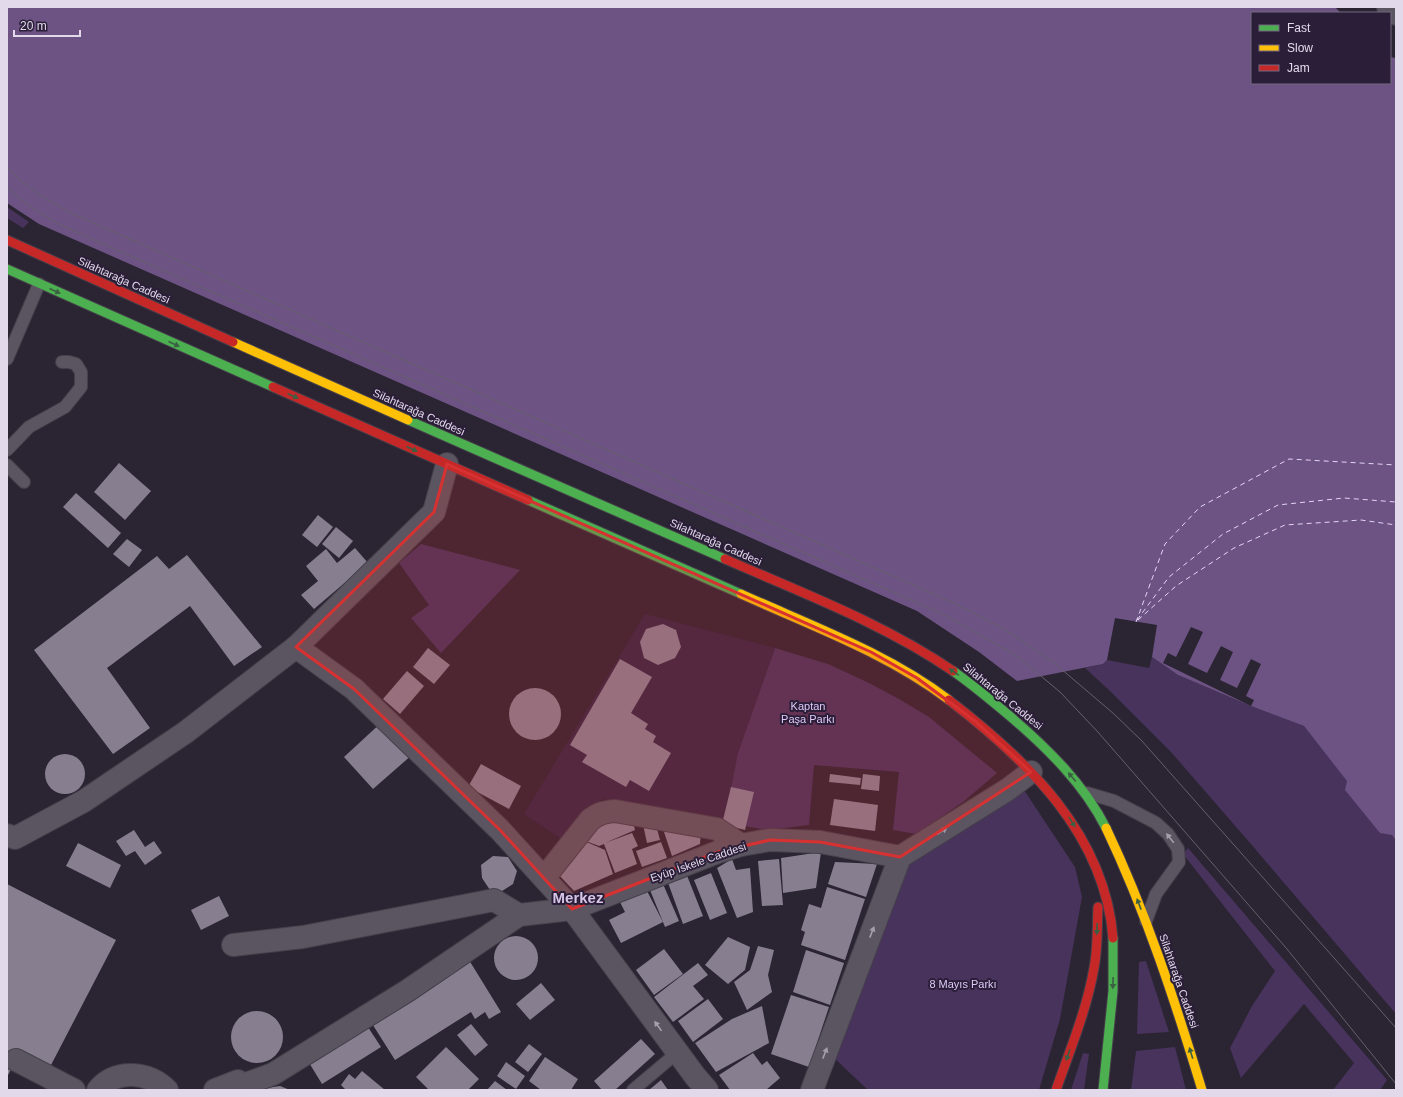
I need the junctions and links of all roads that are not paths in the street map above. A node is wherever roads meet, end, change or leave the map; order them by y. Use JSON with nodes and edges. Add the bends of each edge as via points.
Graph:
{"nodes":[{"id":1,"x":1388,"y":7,"type":"edge"},
{"id":2,"x":1396,"y":14,"type":"edge"},
{"id":3,"x":7,"y":240,"type":"edge"},
{"id":4,"x":7,"y":269,"type":"edge"},
{"id":5,"x":39,"y":284,"type":"junction"},
{"id":6,"x":7,"y":359,"type":"edge"},
{"id":7,"x":62,"y":362,"type":"dead end"},
{"id":8,"x":7,"y":450,"type":"edge"},
{"id":9,"x":447,"y":464,"type":"junction"},
{"id":10,"x":7,"y":465,"type":"edge"},
{"id":11,"x":24,"y":482,"type":"dead end"},
{"id":12,"x":296,"y":647,"type":"junction"},
{"id":13,"x":1031,"y":772,"type":"junction"},
{"id":14,"x":1085,"y":792,"type":"junction"},
{"id":15,"x":7,"y":835,"type":"edge"},
{"id":16,"x":741,"y":845,"type":"junction"},
{"id":17,"x":900,"y":856,"type":"junction"},
{"id":18,"x":1099,"y":876,"type":"junction"},
{"id":19,"x":544,"y":878,"type":"junction"},
{"id":20,"x":572,"y":909,"type":"junction"},
{"id":21,"x":519,"y":915,"type":"junction"},
{"id":22,"x":1146,"y":921,"type":"junction"},
{"id":23,"x":233,"y":945,"type":"dead end"},
{"id":24,"x":678,"y":1052,"type":"junction"},
{"id":25,"x":16,"y":1060,"type":"dead end"},
{"id":26,"x":240,"y":1086,"type":"edge"},
{"id":27,"x":74,"y":1090,"type":"edge"},
{"id":28,"x":98,"y":1090,"type":"edge"},
{"id":29,"x":167,"y":1090,"type":"edge"},
{"id":30,"x":215,"y":1090,"type":"edge"},
{"id":31,"x":633,"y":1090,"type":"edge"},
{"id":32,"x":707,"y":1090,"type":"edge"},
{"id":33,"x":812,"y":1090,"type":"edge"},
{"id":34,"x":1056,"y":1090,"type":"edge"},
{"id":35,"x":1103,"y":1090,"type":"edge"},
{"id":36,"x":1202,"y":1090,"type":"edge"}],
"edges":[{"from":1,"to":2,"type":"street"},
{"from":14,"to":3,"type":"main road","name":"Silahtarağa Caddesi","one_way":true,"via":[[1061,763],[988,697],[936,659],[904,640]]},
{"from":4,"to":5,"type":"main road"},
{"from":5,"to":6,"type":"lane"},
{"from":5,"to":9,"type":"main road","one_way":true},
{"from":7,"to":8,"type":"lane","via":[[76,364],[81,372],[81,387],[65,407],[29,427]]},
{"from":9,"to":12,"type":"street","via":[[434,512]]},
{"from":9,"to":13,"type":"main road","via":[[898,665],[975,721],[1020,759]]},
{"from":10,"to":11,"type":"lane"},
{"from":12,"to":15,"type":"street","via":[[186,732],[84,802],[15,838]]},
{"from":12,"to":19,"type":"street","via":[[354,689],[500,830]]},
{"from":17,"to":13,"type":"street","one_way":true,"via":[[1007,790]]},
{"from":13,"to":18,"type":"main road","one_way":true,"via":[[1065,812],[1091,856]]},
{"from":22,"to":14,"type":"main road","name":"Silahtarağa Caddesi","one_way":true,"via":[[1101,817]]},
{"from":22,"to":14,"type":"lane","one_way":true,"via":[[1156,894],[1179,862],[1178,849],[1168,834],[1156,823],[1114,801]]},
{"from":16,"to":17,"type":"street","name":"Eyüp İskele Caddesi","via":[[770,840],[820,842]]},
{"from":16,"to":19,"type":"street","via":[[717,829],[615,811],[607,812],[598,814],[590,820]]},
{"from":16,"to":20,"type":"street","name":"Eyüp İskele Caddesi"},
{"from":33,"to":17,"type":"street","one_way":true},
{"from":18,"to":34,"type":"main road","one_way":true,"via":[[1097,951],[1093,974]]},
{"from":18,"to":35,"type":"main road","one_way":true,"via":[[1110,911],[1114,950],[1112,1015]]},
{"from":19,"to":20,"type":"street"},
{"from":20,"to":21,"type":"street","name":"Eyüp İskele Caddesi"},
{"from":24,"to":20,"type":"street","one_way":true},
{"from":21,"to":23,"type":"street","via":[[494,900],[303,937]]},
{"from":21,"to":26,"type":"street","via":[[280,1070]]},
{"from":36,"to":22,"type":"main road","name":"Silahtarağa Caddesi","one_way":true,"via":[[1186,1035]]},
{"from":24,"to":31,"type":"lane"},
{"from":24,"to":32,"type":"street"},
{"from":25,"to":27,"type":"street"},
{"from":26,"to":30,"type":"street"},
{"from":28,"to":29,"type":"street","via":[[115,1078],[130,1074],[146,1076]]}]}
